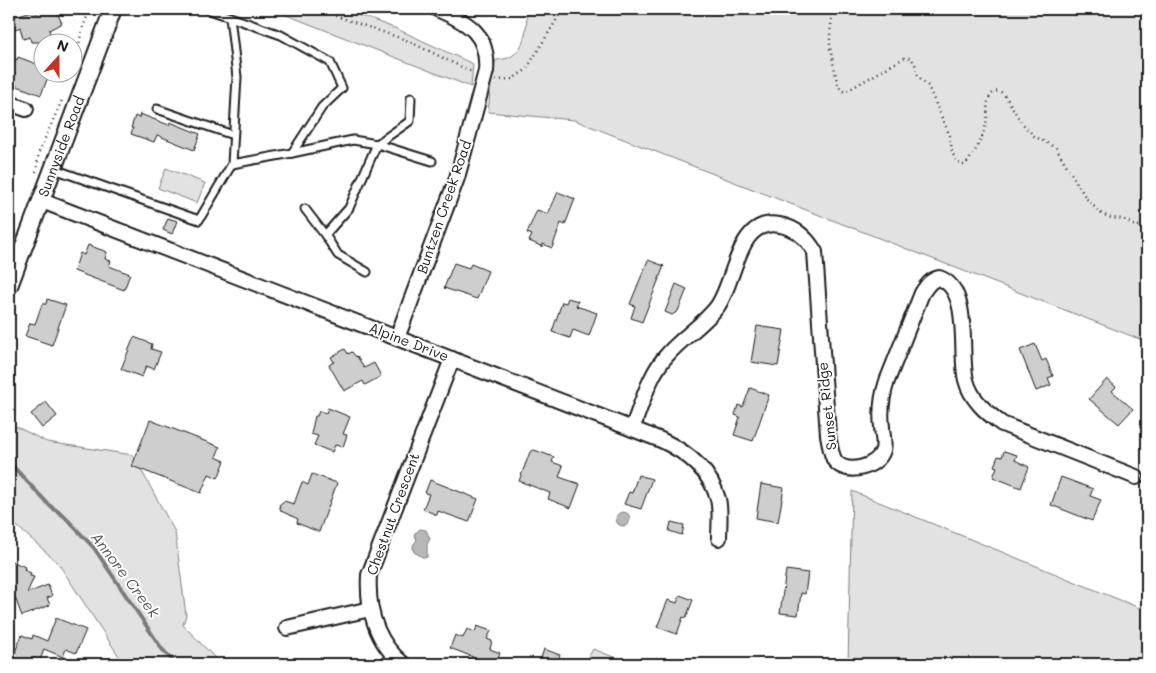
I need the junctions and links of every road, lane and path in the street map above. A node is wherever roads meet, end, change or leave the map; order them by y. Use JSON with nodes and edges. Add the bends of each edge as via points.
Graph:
{"nodes":[{"id":1,"x":90,"y":9,"type":"edge"},
{"id":2,"x":113,"y":9,"type":"edge"},
{"id":3,"x":207,"y":9,"type":"edge"},
{"id":4,"x":322,"y":9,"type":"edge"},
{"id":5,"x":437,"y":9,"type":"edge"},
{"id":6,"x":563,"y":9,"type":"edge"},
{"id":7,"x":832,"y":9,"type":"edge"},
{"id":8,"x":230,"y":16,"type":"junction"},
{"id":9,"x":82,"y":32,"type":"edge"},
{"id":10,"x":484,"y":78,"type":"junction"},
{"id":11,"x":65,"y":94,"type":"dead end"},
{"id":12,"x":412,"y":98,"type":"dead end"},
{"id":13,"x":9,"y":103,"type":"edge"},
{"id":14,"x":26,"y":109,"type":"dead end"},
{"id":15,"x":157,"y":109,"type":"dead end"},
{"id":16,"x":233,"y":135,"type":"junction"},
{"id":17,"x":377,"y":144,"type":"junction"},
{"id":18,"x":292,"y":152,"type":"junction"},
{"id":19,"x":432,"y":161,"type":"dead end"},
{"id":20,"x":232,"y":164,"type":"junction"},
{"id":21,"x":54,"y":169,"type":"junction"},
{"id":22,"x":38,"y":178,"type":"dead end"},
{"id":23,"x":42,"y":201,"type":"junction"},
{"id":24,"x":305,"y":208,"type":"dead end"},
{"id":25,"x":1147,"y":227,"type":"edge"},
{"id":26,"x":326,"y":236,"type":"junction"},
{"id":27,"x":367,"y":272,"type":"dead end"},
{"id":28,"x":9,"y":286,"type":"edge"},
{"id":29,"x":397,"y":338,"type":"junction"},
{"id":30,"x":452,"y":359,"type":"junction"},
{"id":31,"x":632,"y":429,"type":"junction"},
{"id":32,"x":1136,"y":477,"type":"dead end"},
{"id":33,"x":719,"y":538,"type":"dead end"},
{"id":34,"x":370,"y":609,"type":"junction"},
{"id":35,"x":286,"y":628,"type":"dead end"},
{"id":36,"x":404,"y":664,"type":"edge"}],
"edges":[{"from":1,"to":9,"type":"path"},
{"from":2,"to":21,"type":"street","name":"Sunnyside Road"},
{"from":3,"to":8,"type":"lane"},
{"from":4,"to":10,"type":"path","via":[[406,40]]},
{"from":5,"to":10,"type":"street","name":"Buntzen Creek Road","via":[[463,21],[482,41],[487,58]]},
{"from":6,"to":10,"type":"path","via":[[526,70],[512,79]]},
{"from":7,"to":25,"type":"path","via":[[830,47],[841,90],[845,92],[904,58],[911,58],[918,76],[928,86],[950,136],[952,152],[961,165],[965,165],[980,143],[990,96],[1000,91],[1034,136],[1056,148],[1086,198],[1100,212]]},
{"from":8,"to":16,"type":"lane","via":[[237,77]]},
{"from":8,"to":18,"type":"lane","via":[[281,35],[330,62],[342,88],[322,107]]},
{"from":10,"to":29,"type":"street","name":"Buntzen Creek Road","via":[[457,178]]},
{"from":11,"to":22,"type":"path","via":[[39,152]]},
{"from":12,"to":17,"type":"lane","via":[[410,121]]},
{"from":13,"to":14,"type":"street"},
{"from":15,"to":16,"type":"lane"},
{"from":16,"to":20,"type":"lane"},
{"from":17,"to":18,"type":"lane","via":[[353,140]]},
{"from":17,"to":19,"type":"lane"},
{"from":17,"to":26,"type":"lane","via":[[349,208]]},
{"from":18,"to":20,"type":"lane"},
{"from":20,"to":21,"type":"lane","via":[[198,220]]},
{"from":21,"to":23,"type":"street","name":"Sunnyside Road"},
{"from":23,"to":28,"type":"street","name":"Sunnyside Road"},
{"from":23,"to":29,"type":"street","name":"Alpine Drive"},
{"from":24,"to":26,"type":"lane"},
{"from":26,"to":27,"type":"lane","via":[[338,255]]},
{"from":29,"to":30,"type":"street","name":"Alpine Drive"},
{"from":30,"to":31,"type":"street","name":"Alpine Drive"},
{"from":30,"to":34,"type":"street","name":"Chestnut Crescent","via":[[369,575]]},
{"from":31,"to":32,"type":"street","name":"Sunset Ridge","via":[[660,364],[706,320],[723,296],[745,239],[759,227],[776,224],[799,233],[810,242],[815,252],[828,435],[831,454],[836,462],[858,468],[880,456],[883,442],[881,406],[887,381],[922,293],[933,279],[939,278],[954,288],[960,309],[966,382],[972,395],[989,415],[1002,424]]},
{"from":31,"to":33,"type":"street","name":"Alpine Drive","via":[[676,447],[699,465],[718,500]]},
{"from":34,"to":35,"type":"street"},
{"from":34,"to":36,"type":"street","name":"Chestnut Crescent","via":[[381,639]]}]}
